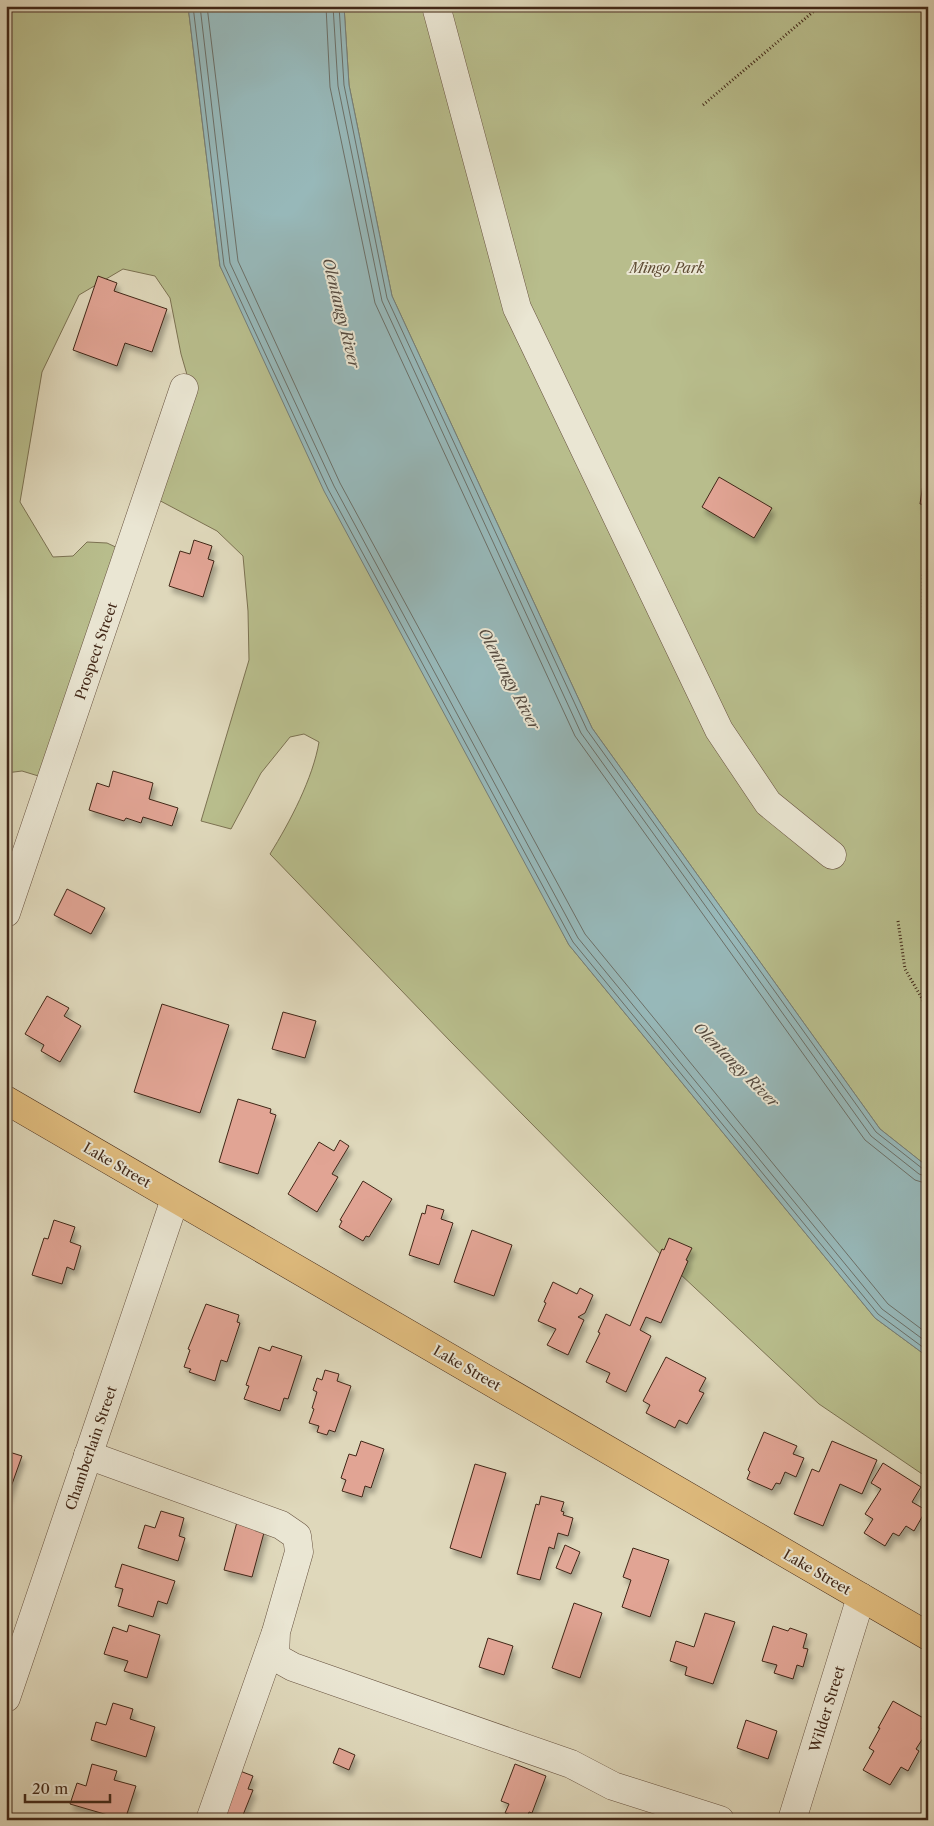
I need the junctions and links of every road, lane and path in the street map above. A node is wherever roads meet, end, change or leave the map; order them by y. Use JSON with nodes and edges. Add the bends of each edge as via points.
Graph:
{"nodes":[{"id":1,"x":436,"y":6,"type":"edge"},
{"id":2,"x":820,"y":6,"type":"edge"},
{"id":3,"x":703,"y":105,"type":"dead end"},
{"id":4,"x":184,"y":388,"type":"dead end"},
{"id":5,"x":928,"y":558,"type":"edge"},
{"id":6,"x":928,"y":751,"type":"edge"},
{"id":7,"x":832,"y":855,"type":"dead end"},
{"id":8,"x":6,"y":913,"type":"edge"},
{"id":9,"x":898,"y":921,"type":"dead end"},
{"id":10,"x":928,"y":1009,"type":"edge"},
{"id":11,"x":6,"y":1100,"type":"edge"},
{"id":12,"x":175,"y":1199,"type":"junction"},
{"id":13,"x":88,"y":1455,"type":"junction"},
{"id":14,"x":861,"y":1597,"type":"junction"},
{"id":15,"x":276,"y":1632,"type":"junction"},
{"id":16,"x":928,"y":1636,"type":"edge"},
{"id":17,"x":6,"y":1698,"type":"edge"},
{"id":18,"x":210,"y":1820,"type":"edge"},
{"id":19,"x":720,"y":1820,"type":"edge"},
{"id":20,"x":792,"y":1820,"type":"edge"}],
"edges":[{"from":1,"to":7,"type":"street","via":[[517,308],[720,730],[768,803]]},
{"from":2,"to":3,"type":"path"},
{"from":4,"to":8,"type":"street","name":"Prospect Street"},
{"from":5,"to":6,"type":"path","via":[[923,574],[924,740]]},
{"from":9,"to":10,"type":"path","via":[[905,969]]},
{"from":11,"to":12,"type":"main road","name":"Lake Street"},
{"from":12,"to":13,"type":"street","name":"Chamberlain Street"},
{"from":12,"to":14,"type":"main road","name":"Lake Street"},
{"from":13,"to":15,"type":"street","via":[[281,1525],[297,1536],[299,1552]]},
{"from":13,"to":17,"type":"street","name":"Chamberlain Street"},
{"from":14,"to":16,"type":"main road","name":"Lake Street"},
{"from":14,"to":20,"type":"street","name":"Wilder Street"},
{"from":15,"to":18,"type":"street"},
{"from":15,"to":19,"type":"street","via":[[275,1657],[293,1667],[571,1764],[613,1786]]}]}
